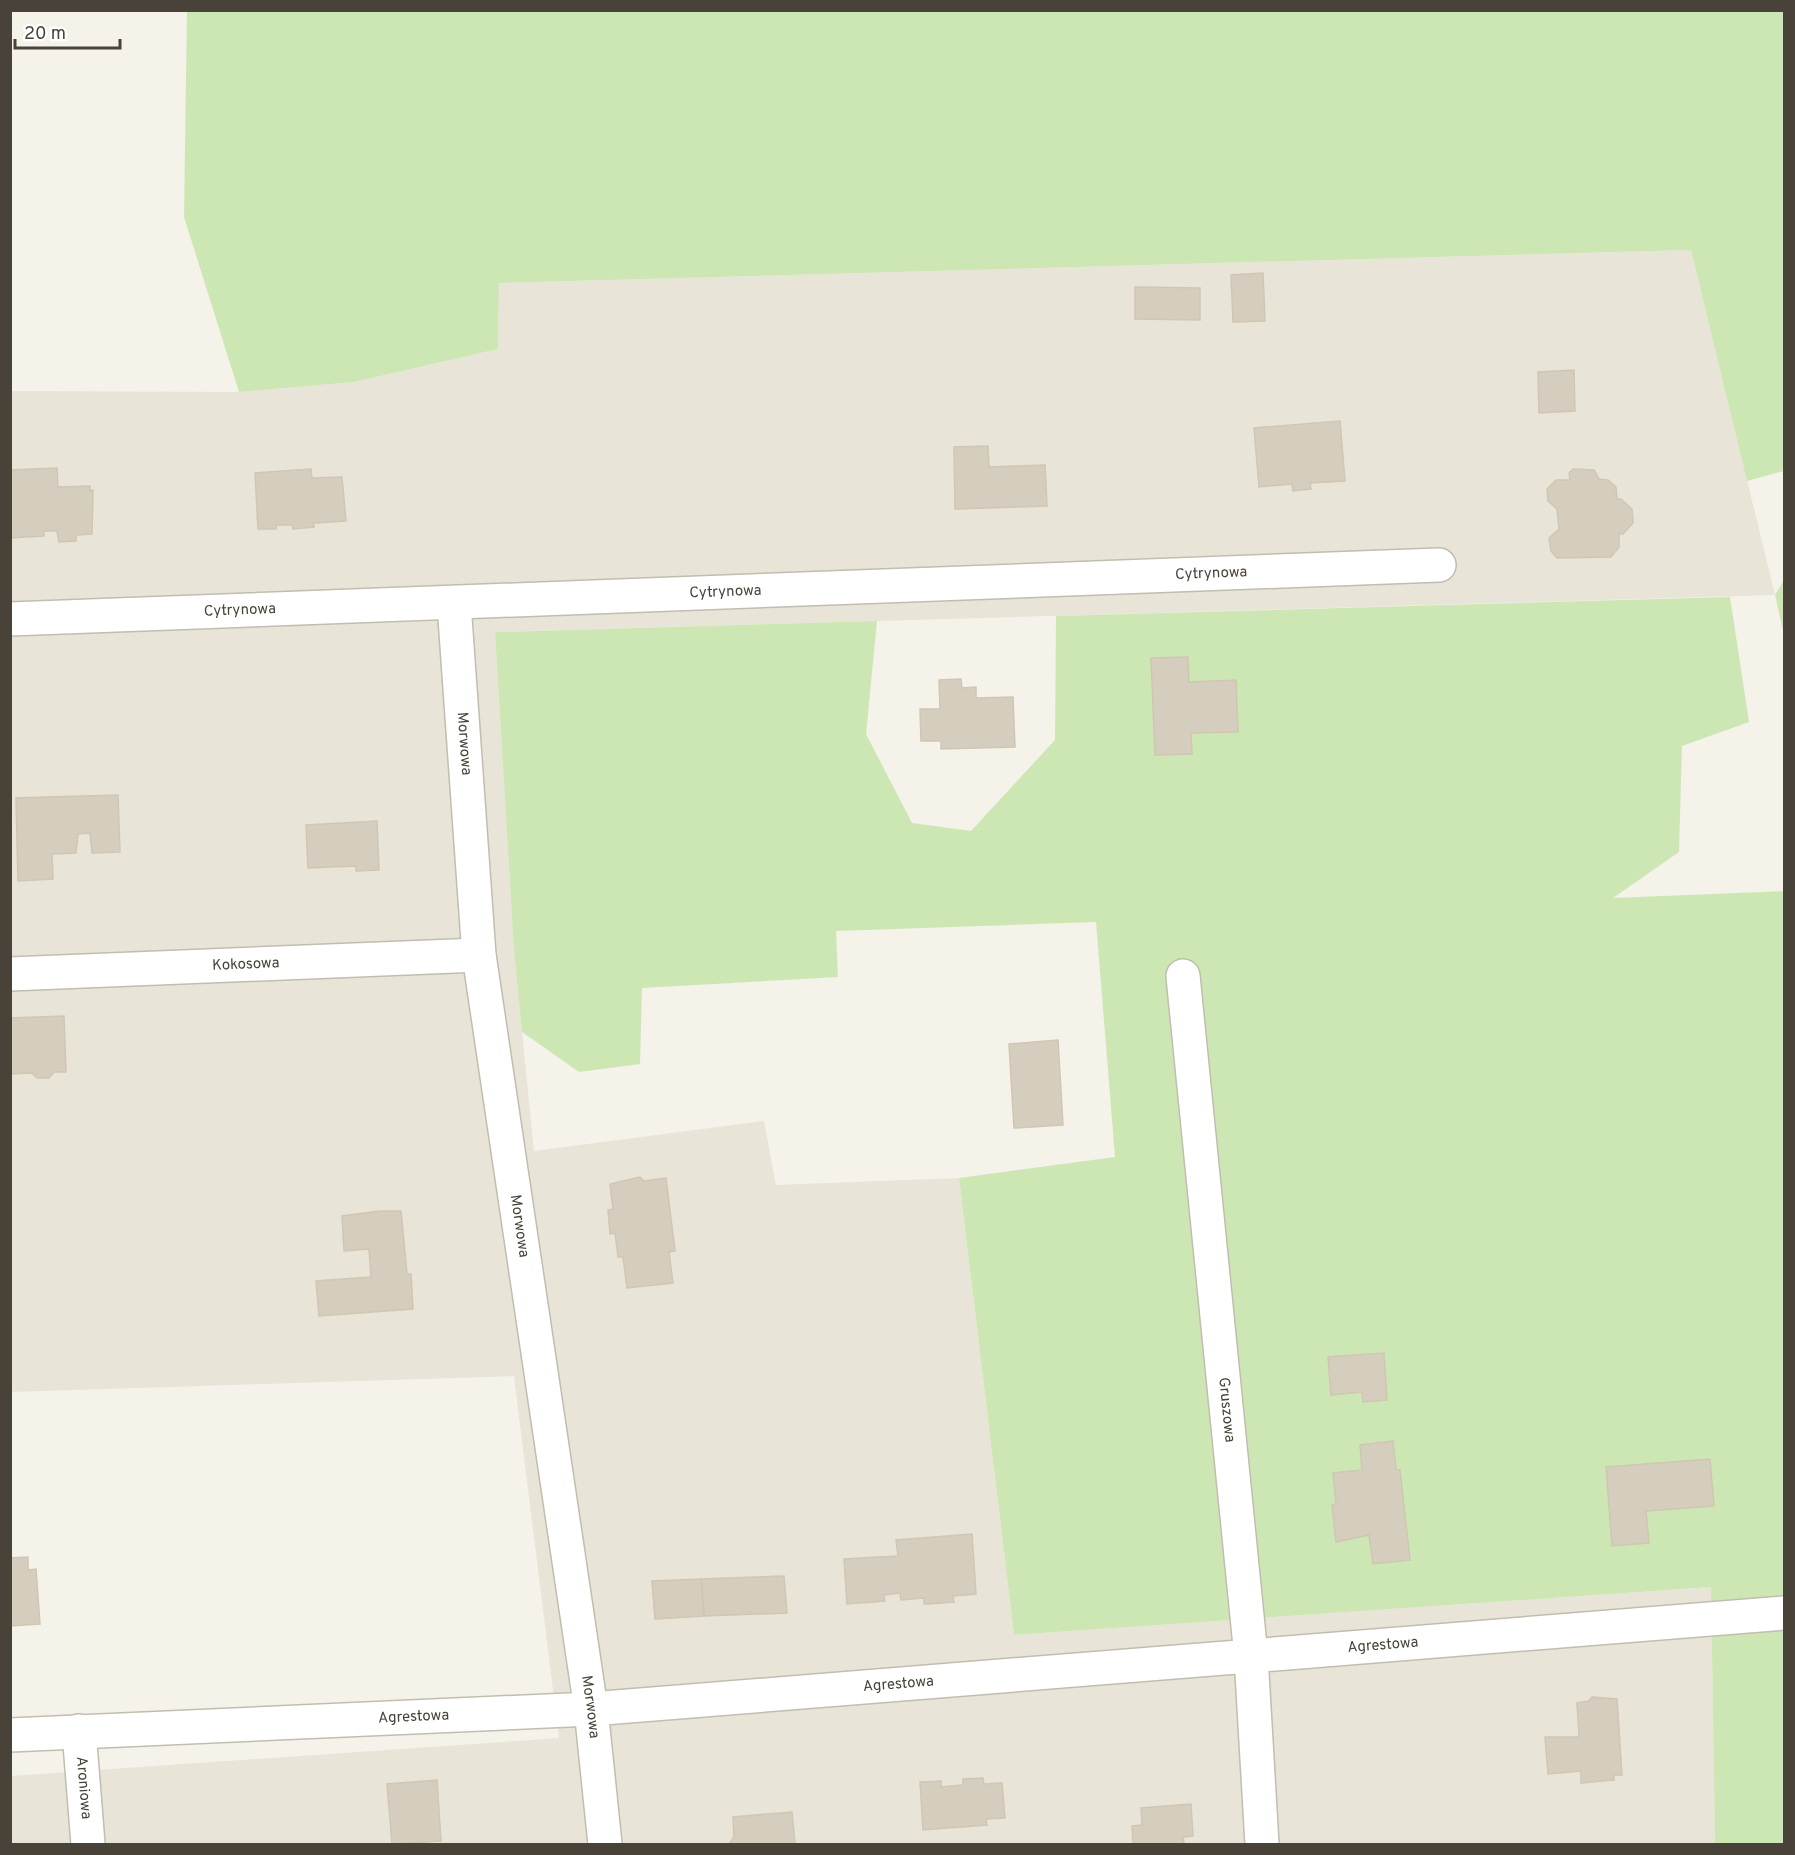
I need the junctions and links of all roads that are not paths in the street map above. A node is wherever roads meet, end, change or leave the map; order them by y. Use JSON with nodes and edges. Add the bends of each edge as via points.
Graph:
{"nodes":[{"id":1,"x":1439,"y":564,"type":"dead end"},
{"id":2,"x":454,"y":604,"type":"junction"},
{"id":3,"x":10,"y":619,"type":"edge"},
{"id":4,"x":479,"y":955,"type":"junction"},
{"id":5,"x":10,"y":974,"type":"edge"},
{"id":6,"x":1183,"y":976,"type":"dead end"},
{"id":7,"x":1785,"y":1613,"type":"edge"},
{"id":8,"x":1251,"y":1656,"type":"junction"},
{"id":9,"x":591,"y":1709,"type":"junction"},
{"id":10,"x":79,"y":1731,"type":"junction"},
{"id":11,"x":10,"y":1735,"type":"edge"},
{"id":12,"x":88,"y":1845,"type":"edge"},
{"id":13,"x":605,"y":1845,"type":"edge"},
{"id":14,"x":1262,"y":1845,"type":"edge"}],
"edges":[{"from":1,"to":2,"type":"street","name":"Cytrynowa"},
{"from":2,"to":3,"type":"street","name":"Cytrynowa"},
{"from":2,"to":4,"type":"street","name":"Morwowa"},
{"from":4,"to":5,"type":"street","name":"Kokosowa"},
{"from":4,"to":9,"type":"street","name":"Morwowa"},
{"from":6,"to":8,"type":"street","name":"Gruszowa"},
{"from":7,"to":8,"type":"street","name":"Agrestowa"},
{"from":8,"to":9,"type":"street","name":"Agrestowa"},
{"from":8,"to":14,"type":"street","name":"Gruszowa"},
{"from":9,"to":10,"type":"street","name":"Agrestowa"},
{"from":9,"to":13,"type":"street","name":"Morwowa"},
{"from":10,"to":11,"type":"street","name":"Agrestowa"},
{"from":10,"to":12,"type":"street","name":"Aroniowa"}]}
